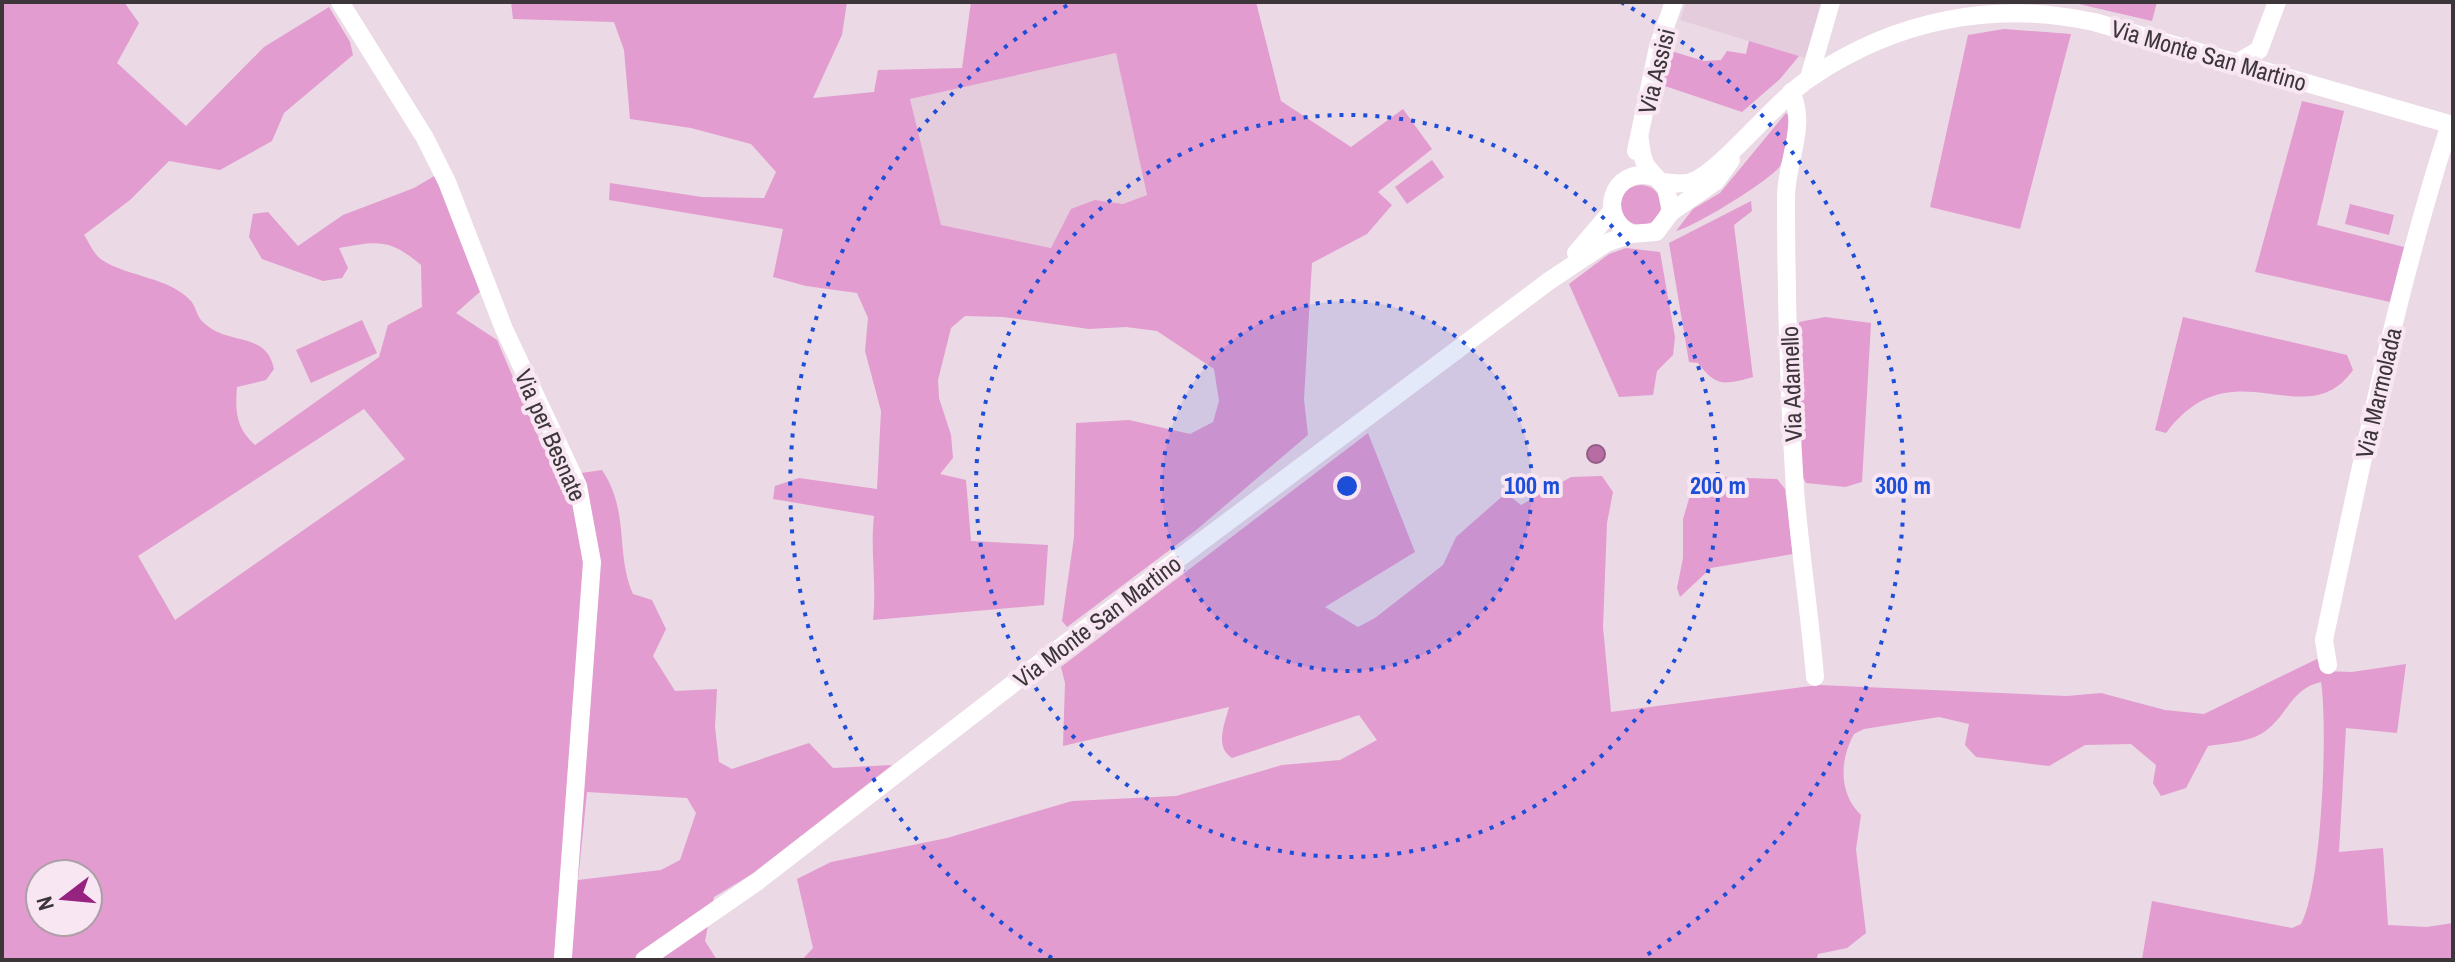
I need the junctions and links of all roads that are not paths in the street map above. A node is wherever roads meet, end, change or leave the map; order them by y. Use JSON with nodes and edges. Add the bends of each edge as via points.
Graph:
{"nodes":[{"id":1,"x":340,"y":2,"type":"edge"},
{"id":2,"x":1674,"y":2,"type":"edge"},
{"id":3,"x":1831,"y":2,"type":"edge"},
{"id":4,"x":2277,"y":2,"type":"edge"},
{"id":5,"x":2268,"y":31,"type":"junction"},
{"id":6,"x":1820,"y":35,"type":"junction"},
{"id":7,"x":1837,"y":61,"type":"junction"},
{"id":8,"x":2237,"y":63,"type":"junction"},
{"id":9,"x":2276,"y":74,"type":"junction"},
{"id":10,"x":1809,"y":78,"type":"junction"},
{"id":11,"x":1791,"y":92,"type":"junction"},
{"id":12,"x":2449,"y":120,"type":"edge"},
{"id":13,"x":1753,"y":128,"type":"junction"},
{"id":14,"x":1640,"y":140,"type":"junction"},
{"id":15,"x":1624,"y":179,"type":"junction"},
{"id":16,"x":1656,"y":179,"type":"junction"},
{"id":17,"x":1611,"y":212,"type":"junction"},
{"id":18,"x":1671,"y":212,"type":"junction"},
{"id":19,"x":1631,"y":234,"type":"junction"},
{"id":20,"x":1549,"y":281,"type":"junction"},
{"id":21,"x":2328,"y":665,"type":"dead end"},
{"id":22,"x":1815,"y":677,"type":"dead end"},
{"id":23,"x":565,"y":959,"type":"edge"},
{"id":24,"x":644,"y":960,"type":"edge"}],
"edges":[{"from":1,"to":23,"type":"street","name":"Via per Besnate","via":[[447,182],[504,329],[586,514],[592,562]]},
{"from":2,"to":14,"type":"street","name":"Via Assisi","via":[[1658,47]]},
{"from":3,"to":6,"type":"street"},
{"from":4,"to":5,"type":"street"},
{"from":5,"to":8,"type":"street","via":[[2259,50]]},
{"from":5,"to":9,"type":"street"},
{"from":6,"to":7,"type":"street"},
{"from":6,"to":10,"type":"street"},
{"from":7,"to":8,"type":"street","name":"Via Monte San Martino","via":[[1942,19],[2006,13],[2069,17]]},
{"from":7,"to":10,"type":"street","name":"Via Monte San Martino"},
{"from":8,"to":9,"type":"street","name":"Via Monte San Martino"},
{"from":9,"to":12,"type":"street","name":"Via Monte San Martino"},
{"from":10,"to":11,"type":"street","name":"Via Monte San Martino"},
{"from":11,"to":13,"type":"street","name":"Via Monte San Martino"},
{"from":11,"to":22,"type":"street","name":"Via Adamello","via":[[1797,135],[1785,182],[1795,491]]},
{"from":12,"to":21,"type":"street","name":"Via Marmolada","via":[[2413,238],[2382,369],[2324,640]]},
{"from":13,"to":16,"type":"street","name":"Via Monte San Martino","via":[[1702,177],[1680,184]]},
{"from":13,"to":18,"type":"street","name":"Via Monte San Martino","via":[[1716,181]]},
{"from":14,"to":15,"type":"street","name":"Via Assisi"},
{"from":14,"to":16,"type":"street","name":"Via Assisi","via":[[1642,162]]},
{"from":15,"to":16,"type":"street","name":"Via Monte San Martino"},
{"from":15,"to":17,"type":"street","name":"Via Monte San Martino","via":[[1613,193]]},
{"from":16,"to":18,"type":"street","via":[[1670,195]]},
{"from":17,"to":19,"type":"street","via":[[1618,226]]},
{"from":17,"to":20,"type":"street","name":"Via Monte San Martino"},
{"from":18,"to":19,"type":"street","name":"Via Monte San Martino","via":[[1656,232]]},
{"from":19,"to":20,"type":"street","name":"Via Monte San Martino","via":[[1606,243]]},
{"from":20,"to":24,"type":"street","name":"Via Monte San Martino","via":[[758,881]]}]}
